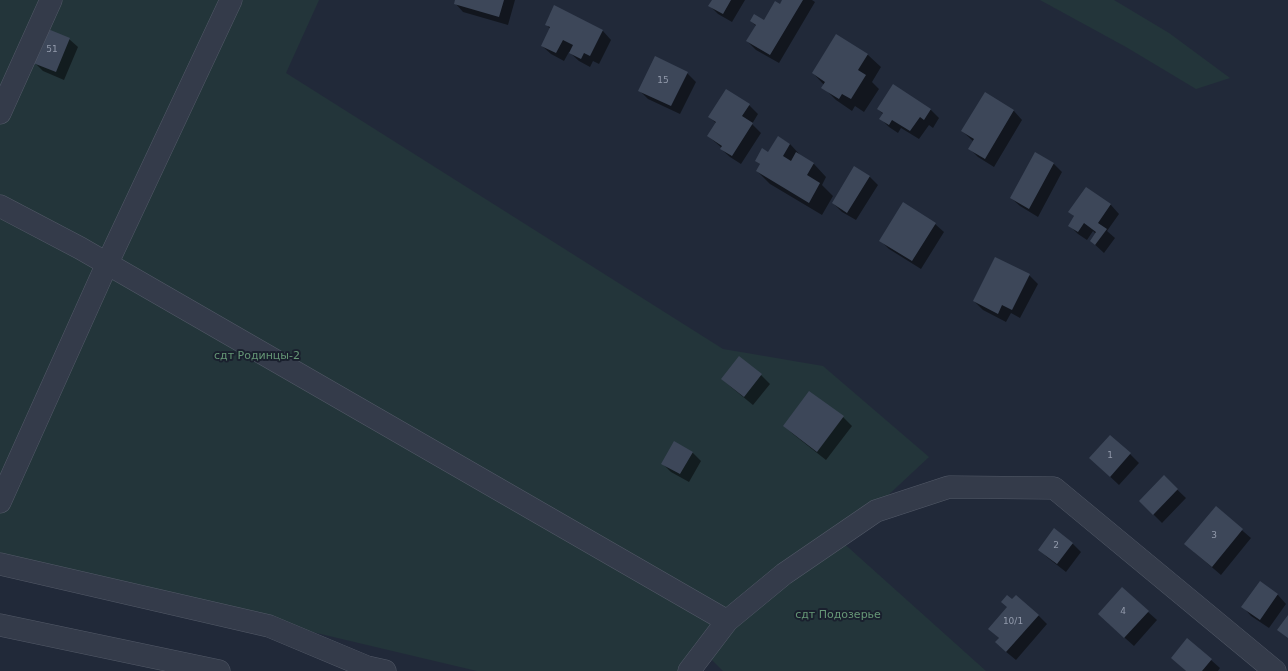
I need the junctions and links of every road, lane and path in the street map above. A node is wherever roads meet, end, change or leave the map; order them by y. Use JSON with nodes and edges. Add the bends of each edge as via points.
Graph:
{"nodes":[{"id":1,"x":52,"y":0,"type":"edge"},
{"id":2,"x":231,"y":0,"type":"edge"},
{"id":3,"x":0,"y":113,"type":"edge"},
{"id":4,"x":0,"y":206,"type":"edge"},
{"id":5,"x":107,"y":264,"type":"junction"},
{"id":6,"x":0,"y":502,"type":"edge"},
{"id":7,"x":0,"y":564,"type":"edge"},
{"id":8,"x":727,"y":621,"type":"junction"},
{"id":9,"x":0,"y":625,"type":"edge"},
{"id":10,"x":219,"y":671,"type":"edge"},
{"id":11,"x":385,"y":671,"type":"edge"},
{"id":12,"x":688,"y":671,"type":"edge"},
{"id":13,"x":1275,"y":671,"type":"edge"}],
"edges":[{"from":1,"to":3,"type":"street"},
{"from":2,"to":5,"type":"street"},
{"from":4,"to":5,"type":"street"},
{"from":5,"to":6,"type":"street"},
{"from":5,"to":8,"type":"street"},
{"from":7,"to":11,"type":"street","via":[[269,626],[367,667]]},
{"from":8,"to":12,"type":"street"},
{"from":8,"to":13,"type":"street","via":[[784,574],[876,511],[949,487],[1054,488]]},
{"from":9,"to":10,"type":"street"}]}
